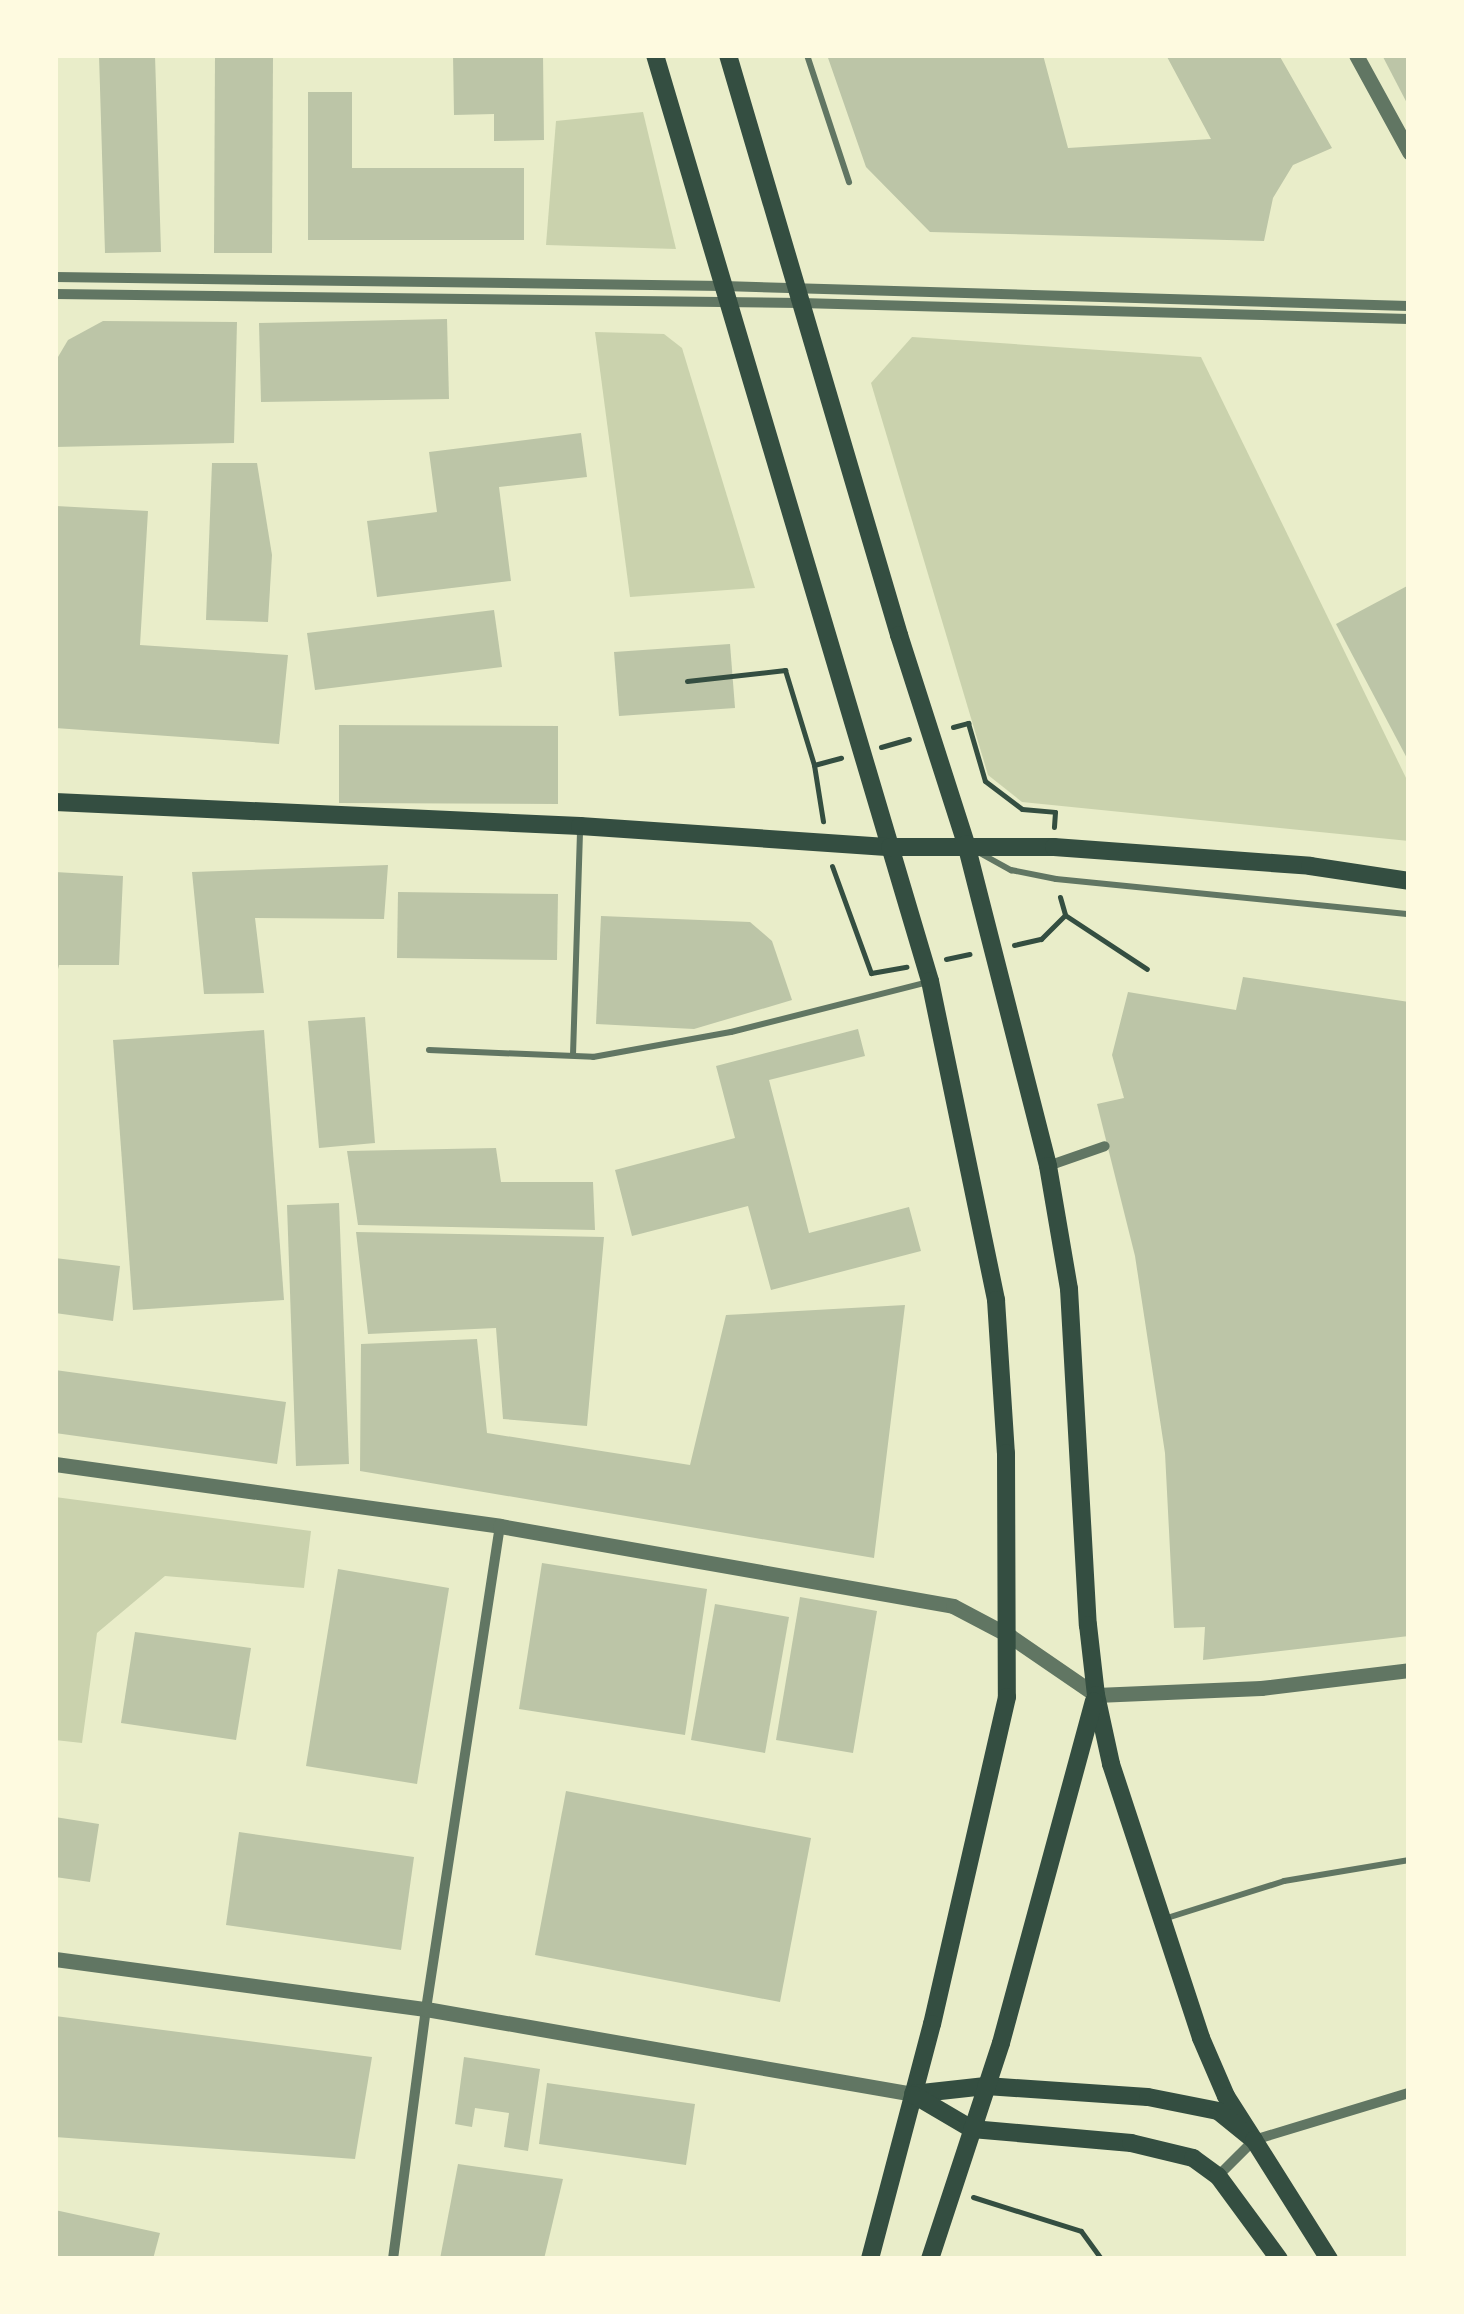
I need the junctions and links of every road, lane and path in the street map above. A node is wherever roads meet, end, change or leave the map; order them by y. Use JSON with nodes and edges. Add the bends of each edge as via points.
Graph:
{"nodes":[{"id":1,"x":655,"y":55,"type":"edge"},
{"id":2,"x":728,"y":55,"type":"edge"},
{"id":3,"x":807,"y":55,"type":"edge"},
{"id":4,"x":1356,"y":55,"type":"edge"},
{"id":5,"x":1409,"y":152,"type":"edge"},
{"id":6,"x":850,"y":182,"type":"dead end"},
{"id":7,"x":55,"y":277,"type":"edge"},
{"id":8,"x":55,"y":294,"type":"edge"},
{"id":9,"x":725,"y":294,"type":"junction"},
{"id":10,"x":798,"y":296,"type":"junction"},
{"id":11,"x":1409,"y":306,"type":"edge"},
{"id":12,"x":1409,"y":319,"type":"edge"},
{"id":13,"x":55,"y":802,"type":"edge"},
{"id":14,"x":580,"y":826,"type":"junction"},
{"id":15,"x":966,"y":844,"type":"junction"},
{"id":16,"x":890,"y":847,"type":"junction"},
{"id":17,"x":1409,"y":880,"type":"edge"},
{"id":18,"x":1409,"y":914,"type":"edge"},
{"id":19,"x":930,"y":981,"type":"junction"},
{"id":20,"x":428,"y":1050,"type":"dead end"},
{"id":21,"x":573,"y":1056,"type":"junction"},
{"id":22,"x":1104,"y":1146,"type":"dead end"},
{"id":23,"x":1048,"y":1166,"type":"junction"},
{"id":24,"x":55,"y":1464,"type":"edge"},
{"id":25,"x":500,"y":1526,"type":"junction"},
{"id":26,"x":1010,"y":1636,"type":"junction"},
{"id":27,"x":1409,"y":1670,"type":"edge"},
{"id":28,"x":1096,"y":1695,"type":"junction"},
{"id":29,"x":1409,"y":1860,"type":"edge"},
{"id":30,"x":1161,"y":1920,"type":"junction"},
{"id":31,"x":55,"y":1959,"type":"edge"},
{"id":32,"x":426,"y":2009,"type":"junction"},
{"id":33,"x":986,"y":2086,"type":"junction"},
{"id":34,"x":1409,"y":2093,"type":"edge"},
{"id":35,"x":913,"y":2094,"type":"junction"},
{"id":36,"x":972,"y":2129,"type":"junction"},
{"id":37,"x":1254,"y":2140,"type":"junction"},
{"id":38,"x":1218,"y":2176,"type":"junction"},
{"id":39,"x":951,"y":2190,"type":"junction"},
{"id":40,"x":393,"y":2259,"type":"edge"},
{"id":41,"x":870,"y":2259,"type":"edge"},
{"id":42,"x":930,"y":2259,"type":"edge"},
{"id":43,"x":1101,"y":2259,"type":"edge"},
{"id":44,"x":1279,"y":2259,"type":"edge"},
{"id":45,"x":1329,"y":2259,"type":"edge"}],
"edges":[{"from":1,"to":9,"type":"main road"},
{"from":2,"to":10,"type":"main road"},
{"from":3,"to":6,"type":"lane"},
{"from":4,"to":5,"type":"street"},
{"from":7,"to":9,"type":"street"},
{"from":8,"to":9,"type":"street"},
{"from":9,"to":10,"type":"street"},
{"from":9,"to":10,"type":"street"},
{"from":9,"to":16,"type":"main road"},
{"from":10,"to":11,"type":"street"},
{"from":10,"to":12,"type":"street"},
{"from":10,"to":15,"type":"main road"},
{"from":13,"to":14,"type":"main road"},
{"from":14,"to":16,"type":"main road"},
{"from":14,"to":21,"type":"lane"},
{"from":15,"to":16,"type":"main road"},
{"from":15,"to":17,"type":"main road","via":[[1310,866]]},
{"from":15,"to":18,"type":"lane","via":[[1011,870],[1056,879]]},
{"from":15,"to":23,"type":"main road"},
{"from":16,"to":19,"type":"main road"},
{"from":19,"to":21,"type":"lane","via":[[731,1032]]},
{"from":19,"to":26,"type":"main road","via":[[996,1300]]},
{"from":20,"to":21,"type":"lane"},
{"from":22,"to":23,"type":"street"},
{"from":23,"to":28,"type":"main road","via":[[1070,1289]]},
{"from":24,"to":25,"type":"street"},
{"from":25,"to":26,"type":"street","via":[[954,1606]]},
{"from":25,"to":32,"type":"street"},
{"from":26,"to":28,"type":"street"},
{"from":26,"to":35,"type":"main road","via":[[998,1742]]},
{"from":27,"to":28,"type":"street","via":[[1261,1688]]},
{"from":28,"to":30,"type":"main road"},
{"from":28,"to":33,"type":"main road"},
{"from":29,"to":30,"type":"lane","via":[[1284,1881]]},
{"from":30,"to":37,"type":"main road","via":[[1201,2038]]},
{"from":31,"to":32,"type":"street"},
{"from":32,"to":35,"type":"street"},
{"from":32,"to":40,"type":"street"},
{"from":33,"to":35,"type":"main road"},
{"from":33,"to":36,"type":"main road"},
{"from":33,"to":37,"type":"main road","via":[[1194,2104],[1218,2111]]},
{"from":34,"to":37,"type":"street"},
{"from":35,"to":36,"type":"main road"},
{"from":35,"to":41,"type":"main road"},
{"from":36,"to":38,"type":"main road","via":[[1160,2146]]},
{"from":36,"to":39,"type":"main road"},
{"from":37,"to":38,"type":"street"},
{"from":37,"to":45,"type":"main road"},
{"from":38,"to":44,"type":"main road"},
{"from":39,"to":42,"type":"main road"},
{"from":39,"to":43,"type":"path","via":[[1081,2231]]}]}
